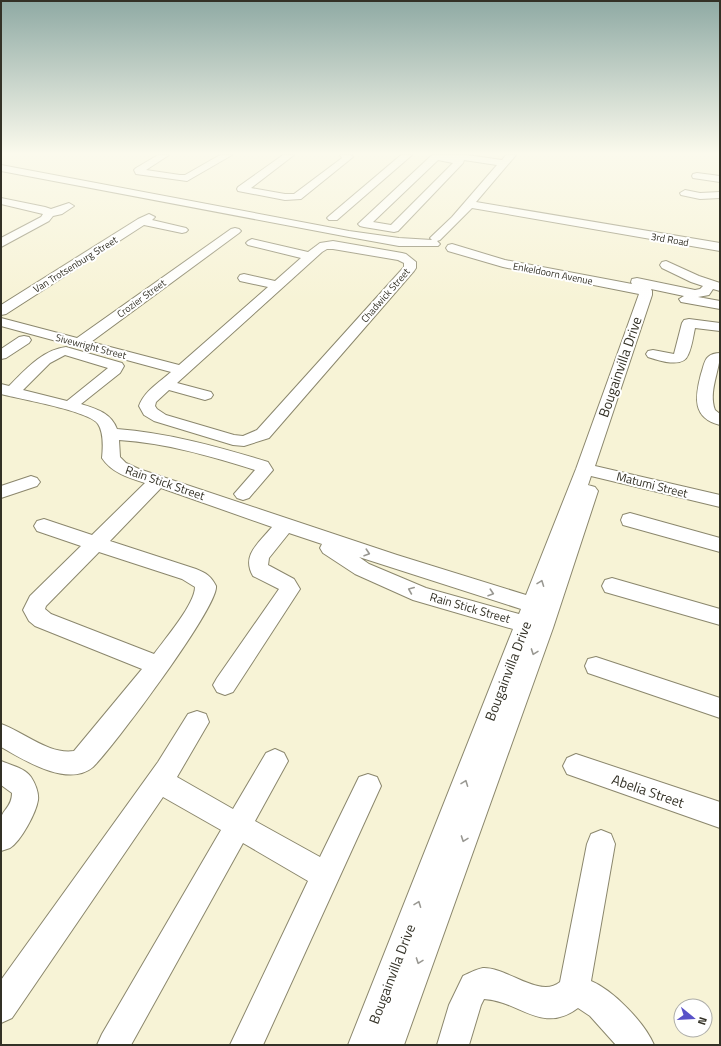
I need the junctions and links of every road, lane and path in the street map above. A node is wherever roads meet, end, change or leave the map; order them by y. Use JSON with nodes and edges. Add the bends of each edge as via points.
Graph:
{"nodes":[{"id":1,"x":13,"y":204,"type":"edge"},
{"id":2,"x":187,"y":204,"type":"edge"},
{"id":3,"x":350,"y":204,"type":"edge"},
{"id":4,"x":385,"y":204,"type":"edge"},
{"id":5,"x":418,"y":204,"type":"edge"},
{"id":6,"x":470,"y":204,"type":"joint"},
{"id":7,"x":69,"y":206,"type":"dead end"},
{"id":8,"x":49,"y":212,"type":"junction"},
{"id":9,"x":334,"y":218,"type":"dead end"},
{"id":10,"x":456,"y":219,"type":"junction"},
{"id":11,"x":182,"y":230,"type":"dead end"},
{"id":12,"x":234,"y":231,"type":"dead end"},
{"id":13,"x":462,"y":239,"type":"junction"},
{"id":14,"x":435,"y":240,"type":"junction"},
{"id":15,"x":1,"y":243,"type":"edge"},
{"id":16,"x":252,"y":243,"type":"dead end"},
{"id":17,"x":720,"y":247,"type":"edge"},
{"id":18,"x":452,"y":248,"type":"junction"},
{"id":19,"x":310,"y":256,"type":"junction"},
{"id":20,"x":477,"y":256,"type":"junction"},
{"id":21,"x":666,"y":265,"type":"dead end"},
{"id":22,"x":244,"y":278,"type":"dead end"},
{"id":23,"x":277,"y":285,"type":"junction"},
{"id":24,"x":715,"y":286,"type":"edge"},
{"id":25,"x":647,"y":292,"type":"junction"},
{"id":26,"x":720,"y":305,"type":"edge"},
{"id":27,"x":1,"y":311,"type":"edge"},
{"id":28,"x":1,"y":322,"type":"edge"},
{"id":29,"x":720,"y":327,"type":"edge"},
{"id":30,"x":688,"y":329,"type":"junction"},
{"id":31,"x":1,"y":334,"type":"edge"},
{"id":32,"x":720,"y":335,"type":"edge"},
{"id":33,"x":80,"y":343,"type":"junction"},
{"id":34,"x":653,"y":354,"type":"dead end"},
{"id":35,"x":1,"y":355,"type":"edge"},
{"id":36,"x":720,"y":357,"type":"edge"},
{"id":37,"x":180,"y":370,"type":"junction"},
{"id":38,"x":165,"y":384,"type":"junction"},
{"id":39,"x":4,"y":391,"type":"edge"},
{"id":40,"x":205,"y":395,"type":"dead end"},
{"id":41,"x":74,"y":402,"type":"dead end"},
{"id":42,"x":714,"y":416,"type":"edge"},
{"id":43,"x":110,"y":434,"type":"junction"},
{"id":44,"x":592,"y":464,"type":"junction"},
{"id":45,"x":31,"y":482,"type":"dead end"},
{"id":46,"x":158,"y":482,"type":"junction"},
{"id":47,"x":720,"y":489,"type":"edge"},
{"id":48,"x":1,"y":492,"type":"edge"},
{"id":49,"x":243,"y":494,"type":"dead end"},
{"id":50,"x":720,"y":501,"type":"edge"},
{"id":51,"x":630,"y":520,"type":"dead end"},
{"id":52,"x":285,"y":524,"type":"junction"},
{"id":53,"x":44,"y":526,"type":"dead end"},
{"id":54,"x":95,"y":544,"type":"junction"},
{"id":55,"x":720,"y":545,"type":"edge"},
{"id":56,"x":612,"y":586,"type":"dead end"},
{"id":57,"x":537,"y":616,"type":"junction"},
{"id":58,"x":720,"y":617,"type":"edge"},
{"id":59,"x":158,"y":665,"type":"junction"},
{"id":60,"x":596,"y":666,"type":"dead end"},
{"id":61,"x":225,"y":685,"type":"dead end"},
{"id":62,"x":720,"y":708,"type":"edge"},
{"id":63,"x":197,"y":722,"type":"dead end"},
{"id":64,"x":1,"y":735,"type":"edge"},
{"id":65,"x":274,"y":761,"type":"dead end"},
{"id":66,"x":576,"y":766,"type":"dead end"},
{"id":67,"x":1,"y":773,"type":"edge"},
{"id":68,"x":159,"y":781,"type":"junction"},
{"id":69,"x":368,"y":786,"type":"dead end"},
{"id":70,"x":720,"y":815,"type":"edge"},
{"id":71,"x":238,"y":826,"type":"junction"},
{"id":72,"x":1,"y":838,"type":"edge"},
{"id":73,"x":601,"y":844,"type":"dead end"},
{"id":74,"x":325,"y":875,"type":"junction"},
{"id":75,"x":574,"y":991,"type":"junction"},
{"id":76,"x":1,"y":1007,"type":"edge"},
{"id":77,"x":113,"y":1045,"type":"edge"},
{"id":78,"x":246,"y":1045,"type":"edge"},
{"id":79,"x":364,"y":1045,"type":"edge"},
{"id":80,"x":388,"y":1045,"type":"edge"},
{"id":81,"x":452,"y":1045,"type":"edge"},
{"id":82,"x":638,"y":1045,"type":"edge"}],
"edges":[{"from":1,"to":8,"type":"street"},
{"from":2,"to":14,"type":"street","name":"Enkeldoorn Avenue","via":[[399,242]]},
{"from":3,"to":9,"type":"street"},
{"from":4,"to":5,"type":"street","via":[[364,224],[394,229]]},
{"from":6,"to":10,"type":"street"},
{"from":6,"to":17,"type":"street","name":"3rd Road"},
{"from":7,"to":8,"type":"street","via":[[58,212]]},
{"from":8,"to":15,"type":"street","via":[[45,219]]},
{"from":10,"to":13,"type":"street","via":[[456,226]]},
{"from":10,"to":14,"type":"street"},
{"from":11,"to":27,"type":"street","name":"Van Trotsenburg Street","via":[[146,219]]},
{"from":12,"to":33,"type":"street","name":"Crozier Street"},
{"from":13,"to":14,"type":"street","name":"Enkeldoorn Avenue","via":[[454,237]]},
{"from":13,"to":18,"type":"street"},
{"from":13,"to":20,"type":"street","name":"Enkeldoorn Avenue"},
{"from":14,"to":18,"type":"street","name":"Enkeldoorn Avenue","via":[[444,248]]},
{"from":16,"to":19,"type":"street"},
{"from":18,"to":20,"type":"street","name":"Enkeldoorn Avenue"},
{"from":19,"to":23,"type":"street","name":"Chadwick Street"},
{"from":19,"to":38,"type":"street","name":"Chadwick Street","via":[[324,246],[342,246],[402,257],[411,265],[263,434],[244,441],[233,440],[160,418],[150,412],[147,406],[149,400]]},
{"from":20,"to":25,"type":"street","name":"Enkeldoorn Avenue"},
{"from":21,"to":24,"type":"street"},
{"from":22,"to":23,"type":"street"},
{"from":23,"to":37,"type":"street","name":"Chadwick Street"},
{"from":24,"to":25,"type":"street","via":[[695,294]]},
{"from":25,"to":26,"type":"street","name":"Enkeldoorn Avenue"},
{"from":25,"to":44,"type":"street","name":"Bougainvilla Drive","via":[[650,306]]},
{"from":28,"to":33,"type":"street","name":"Sivewright Street"},
{"from":29,"to":30,"type":"street","via":[[689,323]]},
{"from":30,"to":32,"type":"street"},
{"from":30,"to":34,"type":"street","via":[[681,356],[672,358]]},
{"from":31,"to":35,"type":"street","via":[[29,341]]},
{"from":33,"to":37,"type":"street","name":"Sivewright Street"},
{"from":36,"to":42,"type":"street","via":[[713,360],[704,406]]},
{"from":37,"to":38,"type":"street","name":"Chadwick Street"},
{"from":38,"to":40,"type":"street"},
{"from":39,"to":41,"type":"street","via":[[60,351],[117,366]]},
{"from":39,"to":43,"type":"street","name":"Rain Stick Street","via":[[75,407],[99,416],[103,418]]},
{"from":43,"to":46,"type":"street","name":"Rain Stick Street","via":[[111,458],[115,463],[129,472]]},
{"from":43,"to":49,"type":"street","via":[[142,436],[262,466],[264,470]]},
{"from":44,"to":47,"type":"street","name":"Matumi Street"},
{"from":44,"to":50,"type":"street","name":"Matumi Street"},
{"from":44,"to":57,"type":"street","name":"Bougainvilla Drive"},
{"from":45,"to":48,"type":"street"},
{"from":46,"to":52,"type":"street","name":"Rain Stick Street"},
{"from":46,"to":54,"type":"street"},
{"from":51,"to":55,"type":"street"},
{"from":52,"to":57,"type":"street","name":"Rain Stick Street","via":[[317,537],[362,569],[420,594],[489,615]]},
{"from":52,"to":61,"type":"street","via":[[257,561],[260,571],[288,584],[290,589]]},
{"from":53,"to":54,"type":"street"},
{"from":54,"to":59,"type":"street","via":[[189,574],[204,583],[206,589],[200,606]]},
{"from":54,"to":59,"type":"street","via":[[37,602],[34,610],[43,620]]},
{"from":56,"to":58,"type":"street"},
{"from":79,"to":57,"type":"street","name":"Bougainvilla Drive","one_way":true},
{"from":57,"to":80,"type":"street","name":"Bougainvilla Drive","one_way":true},
{"from":59,"to":64,"type":"street","via":[[90,754],[80,762],[68,764],[54,761]]},
{"from":60,"to":62,"type":"street"},
{"from":63,"to":68,"type":"street"},
{"from":65,"to":71,"type":"street"},
{"from":66,"to":70,"type":"street","name":"Abelia Street"},
{"from":67,"to":72,"type":"street","via":[[22,785],[25,793],[21,811]]},
{"from":68,"to":71,"type":"street"},
{"from":68,"to":76,"type":"street"},
{"from":69,"to":74,"type":"street"},
{"from":71,"to":74,"type":"street"},
{"from":71,"to":77,"type":"street"},
{"from":73,"to":75,"type":"street"},
{"from":74,"to":78,"type":"street"},
{"from":75,"to":81,"type":"street","via":[[557,1003],[545,1003],[493,984],[482,983],[474,988],[468,998]]},
{"from":75,"to":82,"type":"street","via":[[597,1001]]}]}
